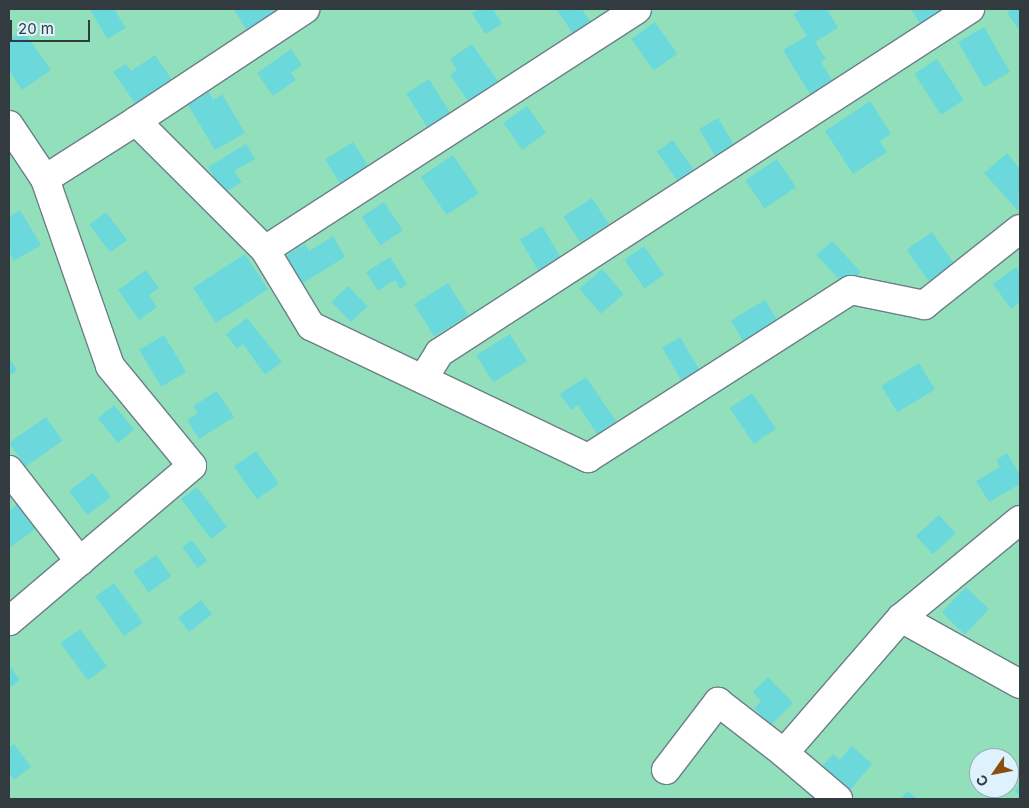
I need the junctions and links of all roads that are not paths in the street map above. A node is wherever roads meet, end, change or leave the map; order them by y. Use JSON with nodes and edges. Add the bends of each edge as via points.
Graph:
{"nodes":[{"id":1,"x":305,"y":9,"type":"edge"},
{"id":2,"x":637,"y":9,"type":"edge"},
{"id":3,"x":970,"y":9,"type":"edge"},
{"id":4,"x":136,"y":121,"type":"junction"},
{"id":5,"x":9,"y":125,"type":"edge"},
{"id":6,"x":45,"y":179,"type":"junction"},
{"id":7,"x":1020,"y":229,"type":"edge"},
{"id":8,"x":265,"y":250,"type":"junction"},
{"id":9,"x":423,"y":379,"type":"junction"},
{"id":10,"x":9,"y":470,"type":"edge"},
{"id":11,"x":1020,"y":520,"type":"edge"},
{"id":12,"x":80,"y":562,"type":"junction"},
{"id":13,"x":901,"y":618,"type":"junction"},
{"id":14,"x":9,"y":621,"type":"edge"},
{"id":15,"x":1020,"y":684,"type":"edge"},
{"id":16,"x":784,"y":752,"type":"junction"},
{"id":17,"x":666,"y":770,"type":"dead end"},
{"id":18,"x":838,"y":799,"type":"edge"}],
"edges":[{"from":1,"to":4,"type":"lane"},
{"from":2,"to":8,"type":"lane"},
{"from":3,"to":9,"type":"lane","via":[[439,353]]},
{"from":4,"to":6,"type":"lane"},
{"from":4,"to":8,"type":"lane"},
{"from":5,"to":6,"type":"lane"},
{"from":6,"to":12,"type":"lane","via":[[110,366],[192,466]]},
{"from":7,"to":9,"type":"lane","via":[[924,305],[850,290],[588,458]]},
{"from":8,"to":9,"type":"lane","via":[[311,326]]},
{"from":10,"to":12,"type":"lane"},
{"from":11,"to":13,"type":"lane"},
{"from":12,"to":14,"type":"lane"},
{"from":13,"to":15,"type":"lane"},
{"from":13,"to":16,"type":"lane"},
{"from":16,"to":17,"type":"lane","via":[[718,702]]},
{"from":16,"to":18,"type":"lane"}]}
